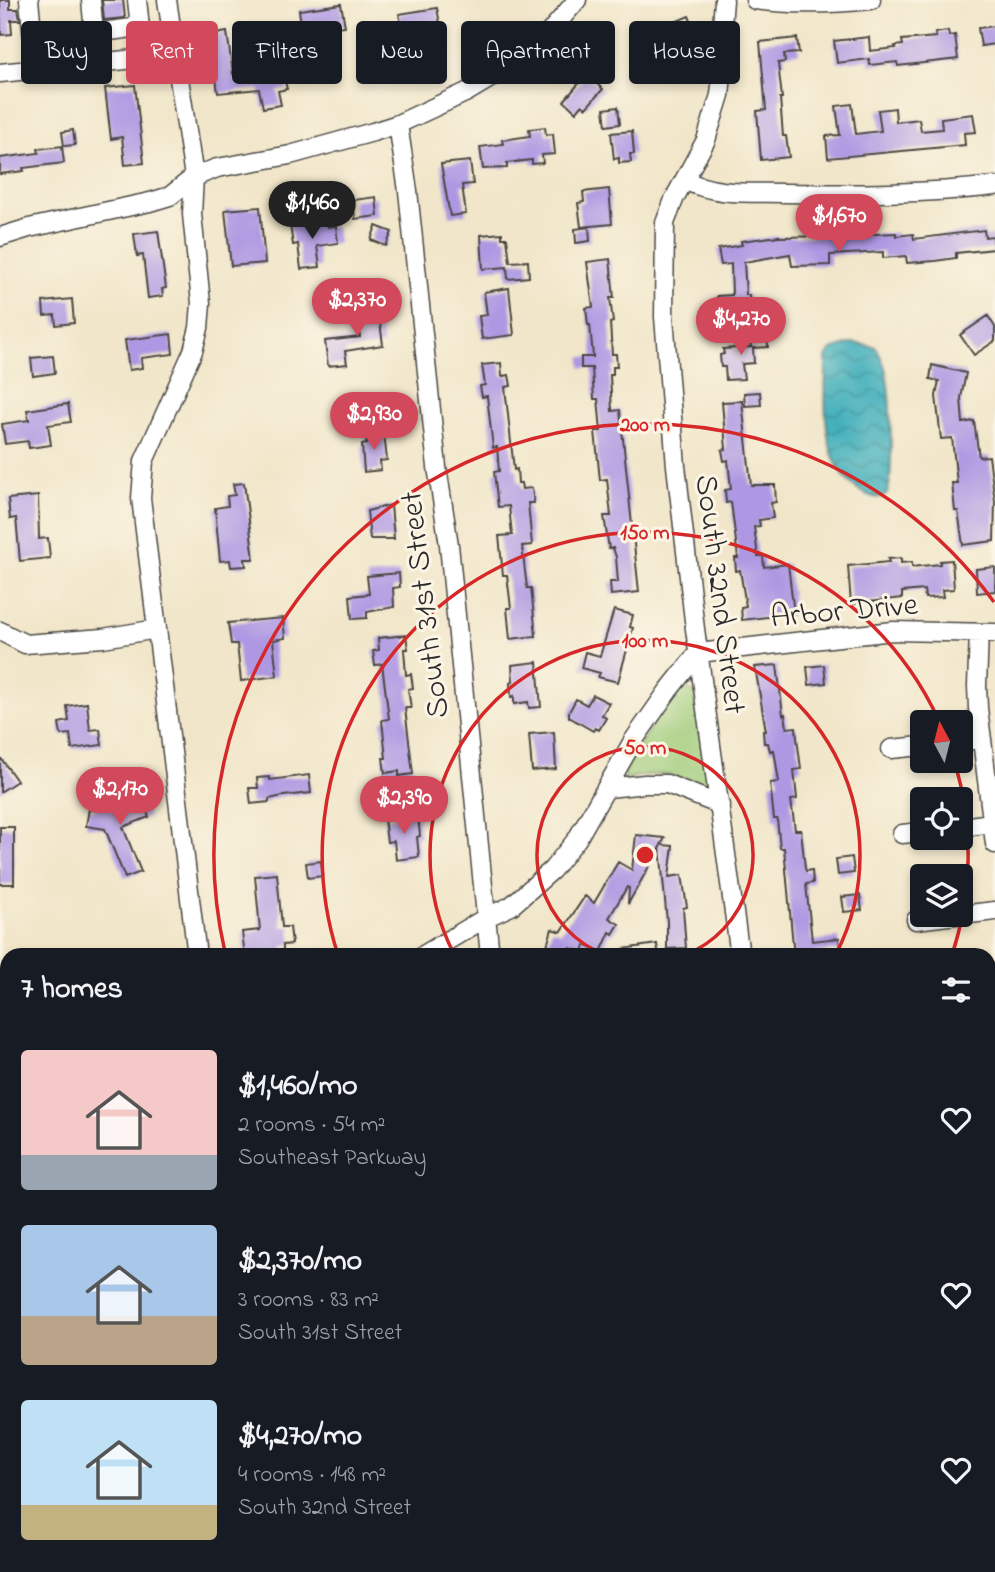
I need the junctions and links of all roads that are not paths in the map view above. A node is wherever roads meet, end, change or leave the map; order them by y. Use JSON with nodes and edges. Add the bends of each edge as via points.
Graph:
{"nodes":[{"id":1,"x":29,"y":0,"type":"edge"},
{"id":2,"x":91,"y":0,"type":"edge"},
{"id":3,"x":137,"y":0,"type":"edge"},
{"id":4,"x":167,"y":0,"type":"edge"},
{"id":5,"x":577,"y":0,"type":"edge"},
{"id":6,"x":724,"y":0,"type":"edge"},
{"id":7,"x":755,"y":0,"type":"edge"},
{"id":8,"x":870,"y":0,"type":"edge"},
{"id":9,"x":31,"y":21,"type":"edge"},
{"id":10,"x":139,"y":21,"type":"edge"},
{"id":11,"x":170,"y":21,"type":"edge"},
{"id":12,"x":126,"y":29,"type":"edge"},
{"id":13,"x":21,"y":71,"type":"edge"},
{"id":14,"x":0,"y":73,"type":"edge"},
{"id":15,"x":179,"y":84,"type":"edge"},
{"id":16,"x":398,"y":124,"type":"junction"},
{"id":17,"x":194,"y":177,"type":"junction"},
{"id":18,"x":685,"y":180,"type":"junction"},
{"id":19,"x":995,"y":186,"type":"edge"},
{"id":20,"x":0,"y":237,"type":"edge"},
{"id":21,"x":157,"y":629,"type":"junction"},
{"id":22,"x":0,"y":631,"type":"edge"},
{"id":23,"x":987,"y":633,"type":"edge"},
{"id":24,"x":698,"y":653,"type":"junction"},
{"id":25,"x":982,"y":739,"type":"junction"},
{"id":26,"x":973,"y":740,"type":"edge"},
{"id":27,"x":910,"y":747,"type":"edge"},
{"id":28,"x":891,"y":749,"type":"dead end"},
{"id":29,"x":991,"y":780,"type":"edge"},
{"id":30,"x":608,"y":788,"type":"junction"},
{"id":31,"x":720,"y":805,"type":"junction"},
{"id":32,"x":992,"y":823,"type":"junction"},
{"id":33,"x":973,"y":825,"type":"edge"},
{"id":34,"x":910,"y":833,"type":"edge"},
{"id":35,"x":902,"y":834,"type":"dead end"},
{"id":36,"x":995,"y":844,"type":"edge"},
{"id":37,"x":995,"y":911,"type":"edge"},
{"id":38,"x":973,"y":913,"type":"edge"},
{"id":39,"x":487,"y":917,"type":"junction"},
{"id":40,"x":196,"y":948,"type":"edge"},
{"id":41,"x":435,"y":948,"type":"edge"},
{"id":42,"x":489,"y":948,"type":"edge"},
{"id":43,"x":739,"y":948,"type":"edge"}],
"edges":[{"from":1,"to":9,"type":"street"},
{"from":2,"to":12,"type":"street","via":[[94,33]]},
{"from":3,"to":10,"type":"street"},
{"from":4,"to":11,"type":"street"},
{"from":5,"to":16,"type":"street","via":[[524,58],[467,92]]},
{"from":6,"to":18,"type":"street","name":"South 32nd Street","via":[[720,95],[706,140]]},
{"from":7,"to":8,"type":"street","via":[[782,4]]},
{"from":13,"to":14,"type":"street"},
{"from":15,"to":17,"type":"street"},
{"from":16,"to":17,"type":"street"},
{"from":16,"to":39,"type":"street","name":"South 31st Street","via":[[449,545]]},
{"from":17,"to":20,"type":"street","via":[[170,196]]},
{"from":17,"to":21,"type":"street","via":[[199,328],[141,474]]},
{"from":18,"to":19,"type":"street","via":[[716,191],[852,194]]},
{"from":18,"to":24,"type":"street","name":"South 32nd Street","via":[[665,223],[664,317]]},
{"from":21,"to":22,"type":"street","via":[[26,644]]},
{"from":21,"to":40,"type":"street"},
{"from":23,"to":24,"type":"street","name":"Arbor Drive","via":[[893,631]]},
{"from":23,"to":25,"type":"street","via":[[977,686]]},
{"from":24,"to":30,"type":"street","via":[[633,741]]},
{"from":24,"to":31,"type":"street","name":"South 32nd Street"},
{"from":25,"to":26,"type":"street"},
{"from":25,"to":29,"type":"street"},
{"from":27,"to":28,"type":"street"},
{"from":29,"to":32,"type":"street"},
{"from":30,"to":31,"type":"street","via":[[667,784]]},
{"from":30,"to":39,"type":"street","via":[[552,870],[511,906]]},
{"from":31,"to":43,"type":"street","name":"South 32nd Street"},
{"from":32,"to":33,"type":"street"},
{"from":32,"to":36,"type":"street"},
{"from":34,"to":35,"type":"street"},
{"from":37,"to":38,"type":"street"},
{"from":39,"to":41,"type":"street"},
{"from":39,"to":42,"type":"street","name":"South 31st Street"}]}
